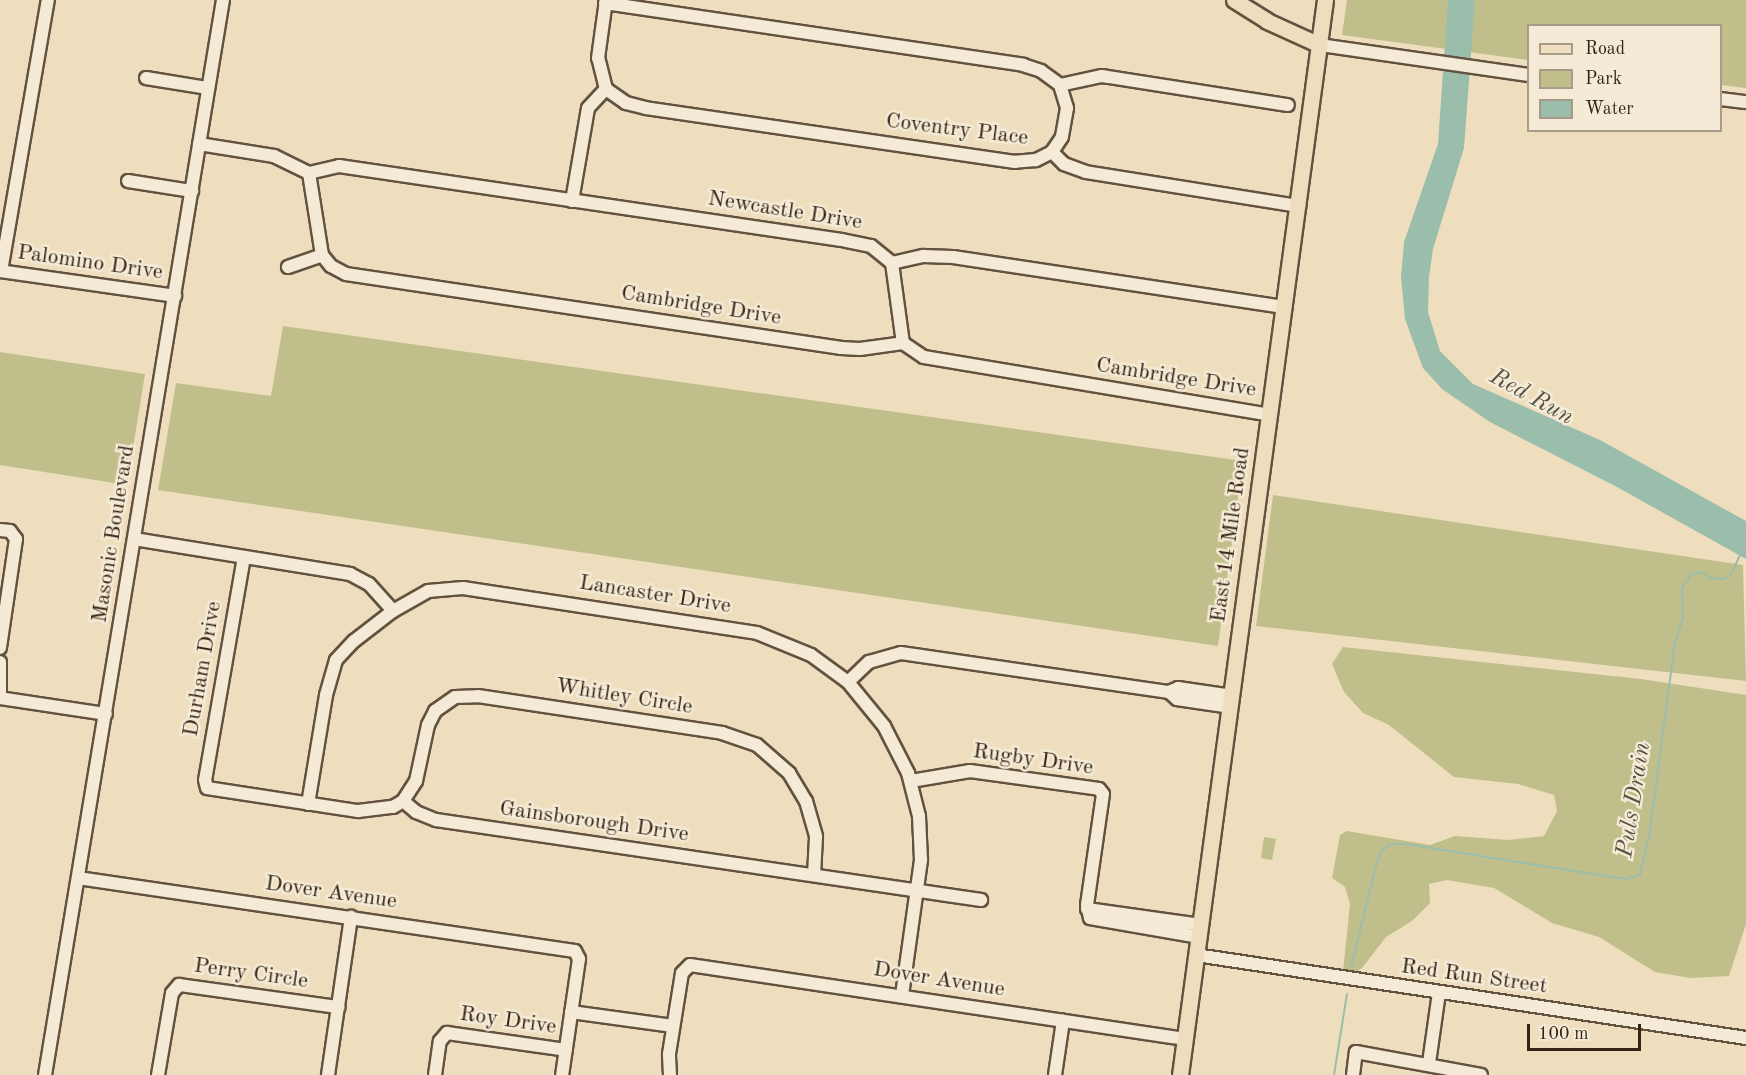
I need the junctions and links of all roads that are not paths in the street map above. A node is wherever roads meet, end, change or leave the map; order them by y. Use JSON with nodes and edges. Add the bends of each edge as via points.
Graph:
{"nodes":[{"id":1,"x":48,"y":0,"type":"edge"},
{"id":2,"x":222,"y":0,"type":"edge"},
{"id":3,"x":1234,"y":0,"type":"edge"},
{"id":4,"x":1325,"y":0,"type":"edge"},
{"id":5,"x":606,"y":1,"type":"edge"},
{"id":6,"x":1320,"y":45,"type":"junction"},
{"id":7,"x":1527,"y":75,"type":"edge"},
{"id":8,"x":146,"y":78,"type":"dead end"},
{"id":9,"x":1060,"y":85,"type":"junction"},
{"id":10,"x":208,"y":88,"type":"junction"},
{"id":11,"x":606,"y":89,"type":"junction"},
{"id":12,"x":1722,"y":99,"type":"edge"},
{"id":13,"x":1746,"y":102,"type":"edge"},
{"id":14,"x":1288,"y":105,"type":"dead end"},
{"id":15,"x":199,"y":144,"type":"junction"},
{"id":16,"x":1052,"y":152,"type":"junction"},
{"id":17,"x":309,"y":173,"type":"junction"},
{"id":18,"x":128,"y":181,"type":"dead end"},
{"id":19,"x":192,"y":191,"type":"junction"},
{"id":20,"x":572,"y":201,"type":"junction"},
{"id":21,"x":1299,"y":206,"type":"junction"},
{"id":22,"x":322,"y":255,"type":"junction"},
{"id":23,"x":892,"y":263,"type":"junction"},
{"id":24,"x":288,"y":267,"type":"dead end"},
{"id":25,"x":0,"y":272,"type":"edge"},
{"id":26,"x":175,"y":296,"type":"junction"},
{"id":27,"x":1285,"y":307,"type":"junction"},
{"id":28,"x":903,"y":343,"type":"junction"},
{"id":29,"x":1270,"y":415,"type":"junction"},
{"id":30,"x":0,"y":530,"type":"edge"},
{"id":31,"x":134,"y":539,"type":"junction"},
{"id":32,"x":244,"y":557,"type":"junction"},
{"id":33,"x":393,"y":611,"type":"junction"},
{"id":34,"x":0,"y":644,"type":"edge"},
{"id":35,"x":0,"y":662,"type":"edge"},
{"id":36,"x":848,"y":682,"type":"junction"},
{"id":37,"x":0,"y":692,"type":"edge"},
{"id":38,"x":0,"y":698,"type":"edge"},
{"id":39,"x":1231,"y":701,"type":"junction"},
{"id":40,"x":106,"y":714,"type":"junction"},
{"id":41,"x":911,"y":781,"type":"junction"},
{"id":42,"x":403,"y":801,"type":"junction"},
{"id":43,"x":308,"y":804,"type":"junction"},
{"id":44,"x":814,"y":875,"type":"junction"},
{"id":45,"x":78,"y":878,"type":"junction"},
{"id":46,"x":917,"y":891,"type":"junction"},
{"id":47,"x":981,"y":900,"type":"dead end"},
{"id":48,"x":351,"y":917,"type":"junction"},
{"id":49,"x":1200,"y":931,"type":"junction"},
{"id":50,"x":1196,"y":955,"type":"junction"},
{"id":51,"x":1439,"y":993,"type":"junction"},
{"id":52,"x":902,"y":996,"type":"junction"},
{"id":53,"x":338,"y":1007,"type":"junction"},
{"id":54,"x":572,"y":1012,"type":"junction"},
{"id":55,"x":1064,"y":1021,"type":"junction"},
{"id":56,"x":673,"y":1026,"type":"junction"},
{"id":57,"x":1746,"y":1038,"type":"edge"},
{"id":58,"x":1185,"y":1039,"type":"junction"},
{"id":59,"x":566,"y":1050,"type":"junction"},
{"id":60,"x":1429,"y":1063,"type":"junction"},
{"id":61,"x":45,"y":1075,"type":"edge"},
{"id":62,"x":158,"y":1075,"type":"edge"},
{"id":63,"x":328,"y":1075,"type":"edge"},
{"id":64,"x":435,"y":1075,"type":"edge"},
{"id":65,"x":562,"y":1075,"type":"edge"},
{"id":66,"x":670,"y":1075,"type":"edge"},
{"id":67,"x":1055,"y":1075,"type":"edge"},
{"id":68,"x":1180,"y":1075,"type":"edge"},
{"id":69,"x":1353,"y":1075,"type":"edge"},
{"id":70,"x":1481,"y":1075,"type":"edge"}],
"edges":[{"from":1,"to":25,"type":"street"},
{"from":2,"to":10,"type":"street","name":"Masonic Boulevard"},
{"from":3,"to":6,"type":"main road","via":[[1267,21]]},
{"from":4,"to":6,"type":"main road","name":"East 14 Mile Road"},
{"from":5,"to":9,"type":"street","via":[[1023,65],[1041,71]]},
{"from":5,"to":11,"type":"street","via":[[598,58]]},
{"from":6,"to":7,"type":"street"},
{"from":6,"to":21,"type":"main road","name":"East 14 Mile Road"},
{"from":8,"to":10,"type":"street"},
{"from":9,"to":14,"type":"street","via":[[1102,76]]},
{"from":9,"to":16,"type":"street","via":[[1067,116],[1062,137]]},
{"from":10,"to":15,"type":"street","name":"Masonic Boulevard"},
{"from":11,"to":16,"type":"street","name":"Coventry Place","via":[[626,103],[646,108],[1015,162],[1036,160]]},
{"from":11,"to":20,"type":"street","via":[[588,108]]},
{"from":12,"to":13,"type":"street"},
{"from":15,"to":17,"type":"street","via":[[274,156]]},
{"from":15,"to":19,"type":"street","name":"Masonic Boulevard"},
{"from":16,"to":21,"type":"street","name":"Coventry Place","via":[[1069,167],[1086,172]]},
{"from":17,"to":20,"type":"street","name":"Newcastle Drive","via":[[339,166]]},
{"from":17,"to":22,"type":"street"},
{"from":18,"to":19,"type":"street"},
{"from":19,"to":26,"type":"street","name":"Masonic Boulevard"},
{"from":20,"to":23,"type":"street","name":"Newcastle Drive","via":[[864,243]]},
{"from":21,"to":27,"type":"main road","name":"East 14 Mile Road"},
{"from":22,"to":24,"type":"street"},
{"from":22,"to":28,"type":"street","name":"Cambridge Drive","via":[[340,272],[381,279],[841,348]]},
{"from":23,"to":27,"type":"street","via":[[923,256],[953,257]]},
{"from":23,"to":28,"type":"street"},
{"from":25,"to":26,"type":"street","name":"Palomino Drive"},
{"from":26,"to":31,"type":"street","name":"Masonic Boulevard"},
{"from":27,"to":29,"type":"main road","name":"East 14 Mile Road"},
{"from":28,"to":29,"type":"street","name":"Cambridge Drive","via":[[924,357]]},
{"from":29,"to":39,"type":"main road","name":"East 14 Mile Road"},
{"from":30,"to":34,"type":"street","via":[[14,534]]},
{"from":31,"to":32,"type":"street"},
{"from":31,"to":40,"type":"street","name":"Masonic Boulevard"},
{"from":32,"to":33,"type":"street","via":[[350,574],[369,584]]},
{"from":32,"to":43,"type":"street","name":"Durham Drive","via":[[205,780],[207,788]]},
{"from":33,"to":36,"type":"street","name":"Lancaster Drive","via":[[428,591],[463,588],[732,628],[797,649]]},
{"from":33,"to":43,"type":"street","name":"Lancaster Drive","via":[[344,650],[334,666]]},
{"from":35,"to":37,"type":"street"},
{"from":36,"to":39,"type":"street","via":[[869,662],[902,653],[1169,692],[1178,688]]},
{"from":36,"to":41,"type":"street","name":"Lancaster Drive","via":[[884,726]]},
{"from":38,"to":40,"type":"street"},
{"from":39,"to":49,"type":"main road","name":"East 14 Mile Road"},
{"from":40,"to":45,"type":"street","name":"Masonic Boulevard"},
{"from":41,"to":46,"type":"street","name":"Lancaster Drive","via":[[921,838]]},
{"from":41,"to":49,"type":"street","name":"Rugby Drive","via":[[949,772],[978,771],[1099,789],[1103,798],[1087,909]]},
{"from":42,"to":43,"type":"street","via":[[370,812]]},
{"from":42,"to":44,"type":"street","name":"Gainsborough Drive","via":[[416,812],[436,820]]},
{"from":42,"to":44,"type":"street","name":"Whitley Circle","via":[[419,774],[430,718],[454,697],[478,696],[722,733],[767,751],[799,786],[816,837]]},
{"from":44,"to":46,"type":"street","name":"Gainsborough Drive"},
{"from":45,"to":48,"type":"street","name":"Dover Avenue"},
{"from":45,"to":61,"type":"street","name":"Masonic Boulevard"},
{"from":46,"to":47,"type":"street","name":"Gainsborough Drive"},
{"from":46,"to":52,"type":"street","name":"Lancaster Drive"},
{"from":48,"to":53,"type":"street"},
{"from":48,"to":54,"type":"street","name":"Dover Avenue","via":[[578,953]]},
{"from":49,"to":50,"type":"main road","name":"East 14 Mile Road"},
{"from":50,"to":51,"type":"street","name":"Red Run Street"},
{"from":50,"to":58,"type":"main road","name":"East 14 Mile Road"},
{"from":51,"to":57,"type":"street","name":"Red Run Street"},
{"from":51,"to":60,"type":"street"},
{"from":52,"to":55,"type":"street","name":"Dover Avenue"},
{"from":52,"to":56,"type":"street","name":"Dover Avenue","via":[[687,966],[682,973]]},
{"from":53,"to":62,"type":"street","name":"Perry Circle","via":[[179,985],[172,993]]},
{"from":53,"to":63,"type":"street"},
{"from":54,"to":56,"type":"street"},
{"from":54,"to":59,"type":"street"},
{"from":55,"to":58,"type":"street","name":"Dover Avenue"},
{"from":55,"to":67,"type":"street"},
{"from":56,"to":66,"type":"street"},
{"from":58,"to":68,"type":"main road","name":"East 14 Mile Road"},
{"from":59,"to":64,"type":"street","name":"Roy Drive","via":[[444,1035]]},
{"from":59,"to":65,"type":"street"},
{"from":60,"to":69,"type":"street","via":[[1356,1052]]},
{"from":60,"to":70,"type":"street"}]}
